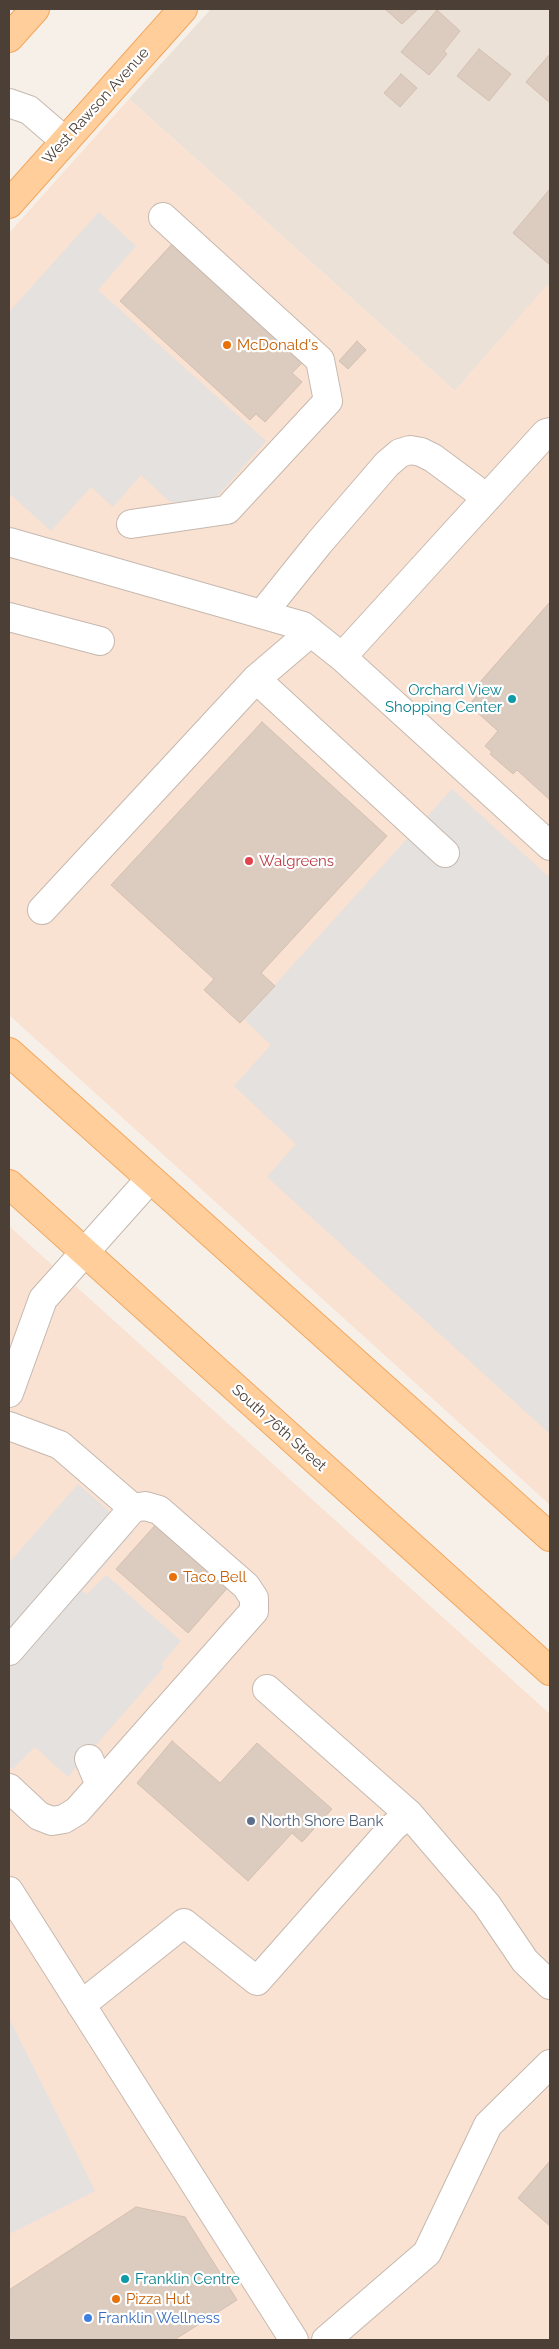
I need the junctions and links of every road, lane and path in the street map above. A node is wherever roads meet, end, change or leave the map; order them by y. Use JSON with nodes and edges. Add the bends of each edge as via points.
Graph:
{"nodes":[{"id":1,"x":35,"y":9,"type":"edge"},
{"id":2,"x":183,"y":9,"type":"edge"},
{"id":3,"x":9,"y":38,"type":"edge"},
{"id":4,"x":9,"y":103,"type":"edge"},
{"id":5,"x":65,"y":141,"type":"junction"},
{"id":6,"x":9,"y":204,"type":"edge"},
{"id":7,"x":163,"y":217,"type":"dead end"},
{"id":8,"x":550,"y":432,"type":"edge"},
{"id":9,"x":487,"y":498,"type":"junction"},
{"id":10,"x":131,"y":524,"type":"dead end"},
{"id":11,"x":9,"y":527,"type":"edge"},
{"id":12,"x":9,"y":542,"type":"edge"},
{"id":13,"x":34,"y":550,"type":"junction"},
{"id":14,"x":262,"y":614,"type":"junction"},
{"id":15,"x":9,"y":617,"type":"edge"},
{"id":16,"x":311,"y":632,"type":"junction"},
{"id":17,"x":100,"y":641,"type":"dead end"},
{"id":18,"x":342,"y":657,"type":"junction"},
{"id":19,"x":256,"y":679,"type":"junction"},
{"id":20,"x":550,"y":846,"type":"edge"},
{"id":21,"x":445,"y":853,"type":"dead end"},
{"id":22,"x":42,"y":910,"type":"dead end"},
{"id":23,"x":9,"y":1052,"type":"edge"},
{"id":24,"x":150,"y":1179,"type":"junction"},
{"id":25,"x":9,"y":1184,"type":"edge"},
{"id":26,"x":84,"y":1252,"type":"junction"},
{"id":27,"x":9,"y":1393,"type":"edge"},
{"id":28,"x":9,"y":1426,"type":"edge"},
{"id":29,"x":133,"y":1508,"type":"junction"},
{"id":30,"x":550,"y":1537,"type":"edge"},
{"id":31,"x":9,"y":1651,"type":"edge"},
{"id":32,"x":550,"y":1671,"type":"edge"},
{"id":33,"x":267,"y":1689,"type":"dead end"},
{"id":34,"x":88,"y":1759,"type":"dead end"},
{"id":35,"x":100,"y":1785,"type":"junction"},
{"id":36,"x":9,"y":1788,"type":"edge"},
{"id":37,"x":409,"y":1814,"type":"junction"},
{"id":38,"x":9,"y":1891,"type":"edge"},
{"id":39,"x":550,"y":1985,"type":"edge"},
{"id":40,"x":81,"y":2005,"type":"junction"},
{"id":41,"x":550,"y":2064,"type":"edge"},
{"id":42,"x":294,"y":2340,"type":"edge"},
{"id":43,"x":326,"y":2340,"type":"edge"}],
"edges":[{"from":1,"to":3,"type":"main road"},
{"from":2,"to":5,"type":"main road","name":"West Rawson Avenue"},
{"from":4,"to":5,"type":"lane","via":[[29,110]]},
{"from":5,"to":6,"type":"main road","name":"West Rawson Avenue"},
{"from":7,"to":10,"type":"lane","via":[[320,360],[328,401],[227,510]]},
{"from":8,"to":9,"type":"lane"},
{"from":9,"to":14,"type":"lane","via":[[433,458],[410,450],[400,453],[319,543]]},
{"from":9,"to":18,"type":"lane"},
{"from":11,"to":13,"type":"lane"},
{"from":12,"to":13,"type":"lane"},
{"from":13,"to":14,"type":"lane"},
{"from":14,"to":16,"type":"lane","via":[[304,626]]},
{"from":15,"to":17,"type":"lane"},
{"from":16,"to":18,"type":"lane"},
{"from":16,"to":19,"type":"lane"},
{"from":18,"to":20,"type":"lane"},
{"from":19,"to":21,"type":"lane"},
{"from":19,"to":22,"type":"lane"},
{"from":23,"to":24,"type":"main road"},
{"from":24,"to":26,"type":"lane"},
{"from":24,"to":30,"type":"main road"},
{"from":25,"to":26,"type":"main road","name":"South 76th Street"},
{"from":26,"to":27,"type":"lane","via":[[42,1299]]},
{"from":26,"to":32,"type":"main road","name":"South 76th Street"},
{"from":28,"to":29,"type":"lane","via":[[60,1444]]},
{"from":29,"to":31,"type":"lane"},
{"from":29,"to":35,"type":"lane","via":[[145,1506],[159,1510],[246,1586],[254,1598],[254,1611]]},
{"from":33,"to":37,"type":"lane"},
{"from":34,"to":35,"type":"lane"},
{"from":35,"to":36,"type":"lane","via":[[77,1811],[64,1819],[52,1821],[39,1816]]},
{"from":37,"to":39,"type":"lane","via":[[488,1905],[525,1961]]},
{"from":37,"to":40,"type":"lane","via":[[393,1827],[257,1981],[184,1923]]},
{"from":38,"to":40,"type":"lane"},
{"from":40,"to":42,"type":"lane"},
{"from":41,"to":43,"type":"lane","via":[[488,2124],[427,2253]]}]}
